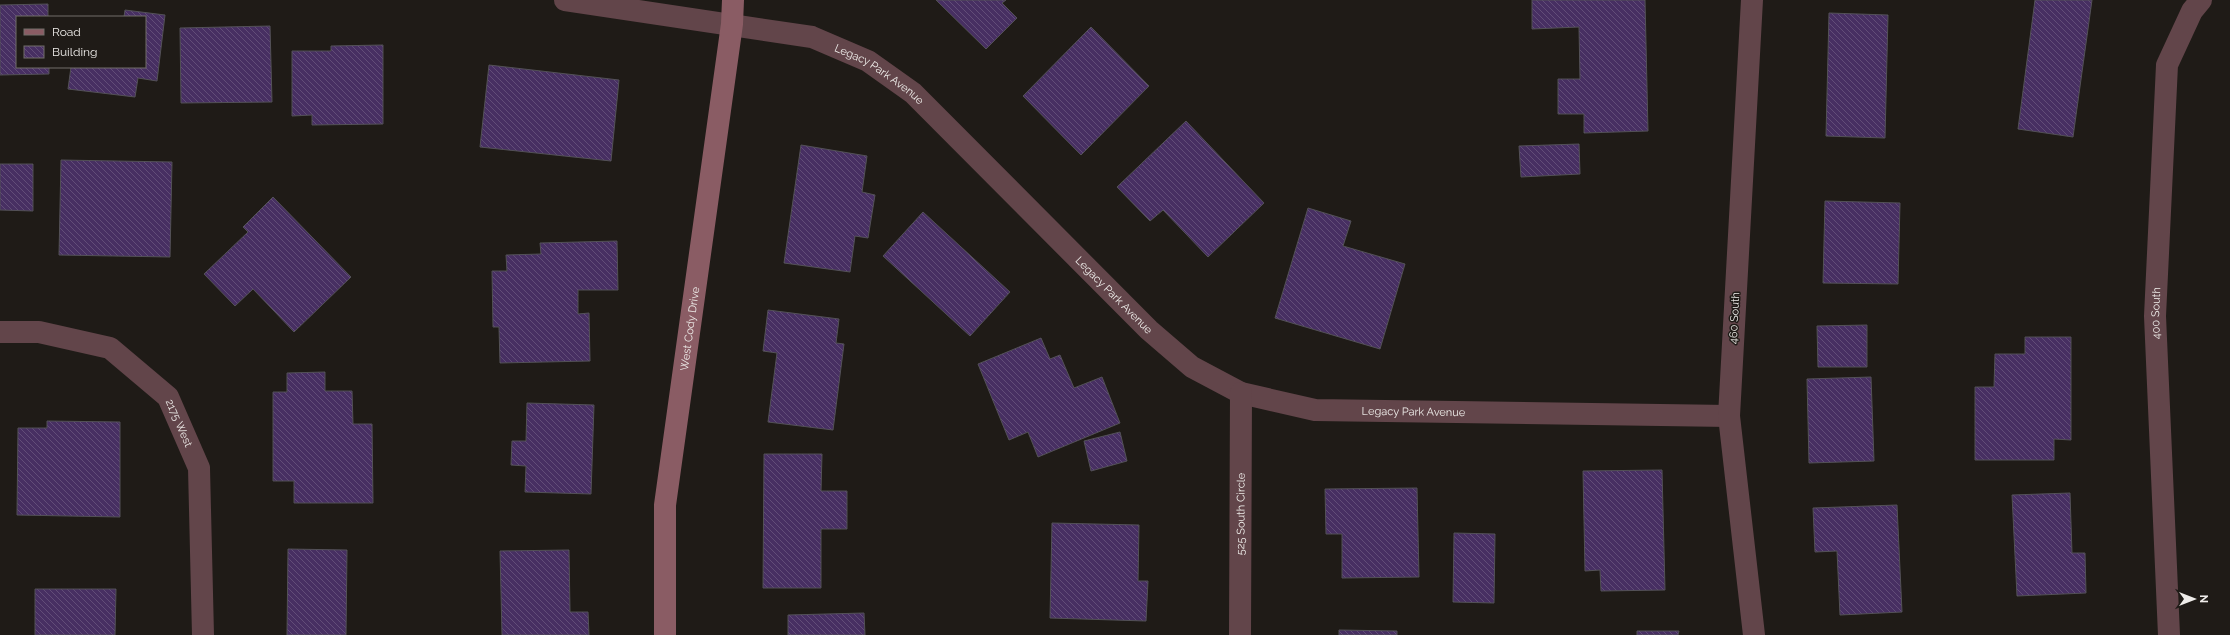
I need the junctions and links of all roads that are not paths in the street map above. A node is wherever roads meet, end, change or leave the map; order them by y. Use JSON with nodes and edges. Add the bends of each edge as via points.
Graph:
{"nodes":[{"id":1,"x":566,"y":0,"type":"edge"},
{"id":2,"x":733,"y":0,"type":"edge"},
{"id":3,"x":1752,"y":0,"type":"edge"},
{"id":4,"x":2201,"y":0,"type":"edge"},
{"id":5,"x":732,"y":24,"type":"junction"},
{"id":6,"x":0,"y":332,"type":"edge"},
{"id":7,"x":1241,"y":393,"type":"junction"},
{"id":8,"x":1729,"y":416,"type":"junction"},
{"id":9,"x":203,"y":635,"type":"edge"},
{"id":10,"x":665,"y":635,"type":"edge"},
{"id":11,"x":1240,"y":635,"type":"edge"},
{"id":12,"x":1754,"y":635,"type":"edge"},
{"id":13,"x":2169,"y":635,"type":"edge"}],
"edges":[{"from":1,"to":5,"type":"street","name":"Legacy Park Avenue"},
{"from":2,"to":5,"type":"street","name":"West Cody Drive"},
{"from":3,"to":8,"type":"street","name":"460 South"},
{"from":4,"to":13,"type":"street","name":"400 South","via":[[2192,11],[2167,65],[2155,316]]},
{"from":5,"to":7,"type":"street","name":"Legacy Park Avenue","via":[[812,38],[868,61],[906,89],[1149,330],[1192,367]]},
{"from":5,"to":10,"type":"street","name":"West Cody Drive","via":[[665,505]]},
{"from":6,"to":9,"type":"street","name":"2175 West","via":[[39,332],[110,348],[168,397],[199,468]]},
{"from":7,"to":8,"type":"street","name":"Legacy Park Avenue","via":[[1315,410]]},
{"from":7,"to":11,"type":"street","name":"525 South Circle"},
{"from":8,"to":12,"type":"street","name":"460 South"}]}
